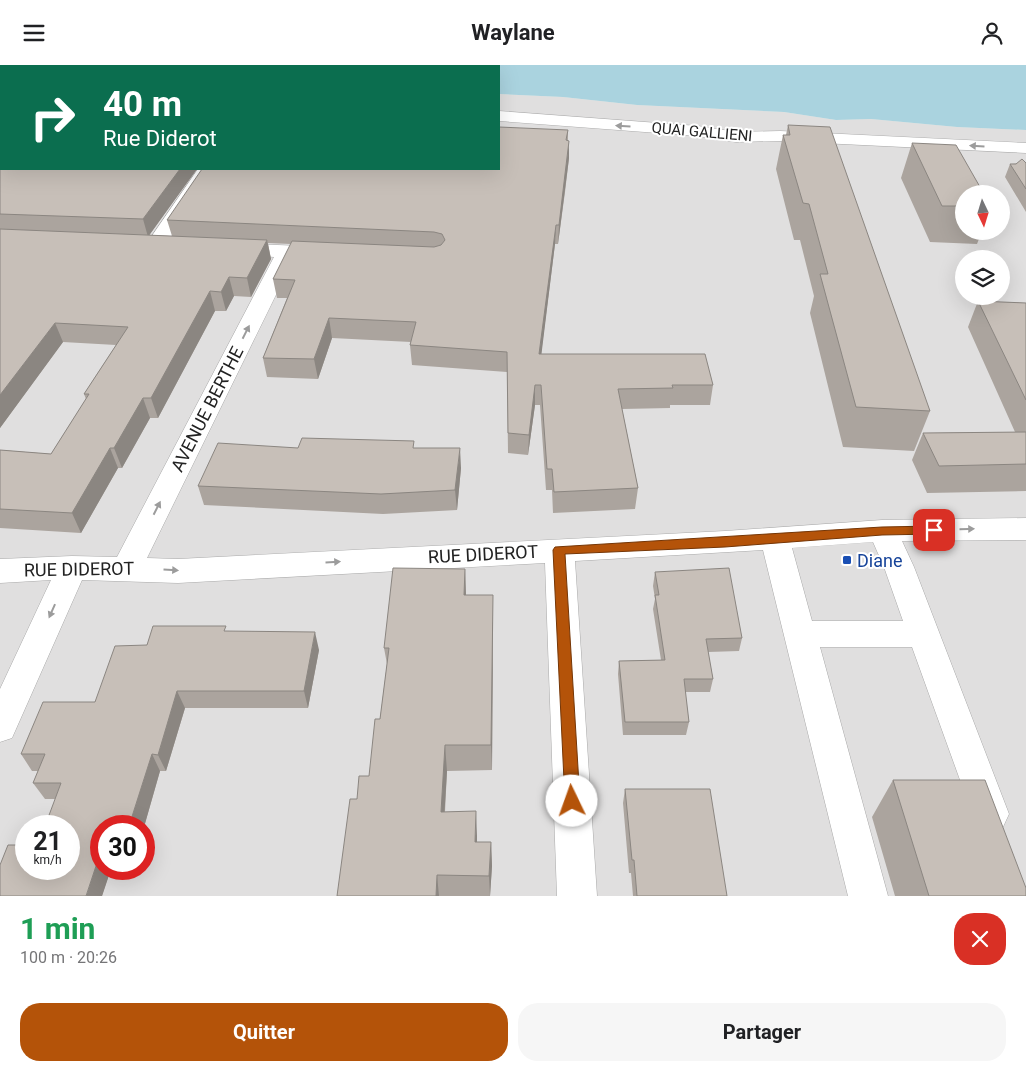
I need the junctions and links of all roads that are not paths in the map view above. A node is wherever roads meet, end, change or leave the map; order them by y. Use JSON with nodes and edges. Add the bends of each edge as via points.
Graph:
{"nodes":[{"id":1,"x":500,"y":116,"type":"edge"},
{"id":2,"x":1026,"y":148,"type":"edge"},
{"id":3,"x":206,"y":170,"type":"edge"},
{"id":4,"x":155,"y":246,"type":"edge"},
{"id":5,"x":212,"y":248,"type":"edge"},
{"id":6,"x":288,"y":251,"type":"junction"},
{"id":7,"x":346,"y":254,"type":"edge"},
{"id":8,"x":1026,"y":529,"type":"edge"},
{"id":9,"x":882,"y":531,"type":"junction"},
{"id":10,"x":775,"y":538,"type":"junction"},
{"id":11,"x":559,"y":550,"type":"junction"},
{"id":12,"x":72,"y":567,"type":"junction"},
{"id":13,"x":127,"y":567,"type":"junction"},
{"id":14,"x":0,"y":571,"type":"edge"},
{"id":15,"x":800,"y":634,"type":"junction"},
{"id":16,"x":924,"y":634,"type":"junction"},
{"id":17,"x":0,"y":727,"type":"edge"},
{"id":18,"x":1000,"y":840,"type":"edge"},
{"id":19,"x":577,"y":896,"type":"edge"},
{"id":20,"x":868,"y":896,"type":"edge"}],
"edges":[{"from":2,"to":1,"type":"street","name":"QUAI GALLIENI","one_way":true,"via":[[780,136],[736,137],[698,131]]},
{"from":3,"to":4,"type":"street"},
{"from":5,"to":6,"type":"street"},
{"from":6,"to":7,"type":"street"},
{"from":13,"to":6,"type":"street","name":"AVENUE BERTHE","one_way":true},
{"from":9,"to":8,"type":"street","name":"RUE DIDEROT","one_way":true},
{"from":9,"to":10,"type":"street","name":"RUE DIDEROT"},
{"from":9,"to":16,"type":"street"},
{"from":10,"to":11,"type":"street","name":"RUE DIDEROT"},
{"from":10,"to":15,"type":"street"},
{"from":13,"to":11,"type":"street","name":"RUE DIDEROT","one_way":true,"via":[[178,571]]},
{"from":11,"to":19,"type":"street"},
{"from":12,"to":13,"type":"street","name":"RUE DIDEROT"},
{"from":12,"to":14,"type":"street","name":"RUE DIDEROT"},
{"from":12,"to":17,"type":"street","one_way":true},
{"from":15,"to":16,"type":"street"},
{"from":15,"to":20,"type":"street"},
{"from":16,"to":18,"type":"street"}]}
